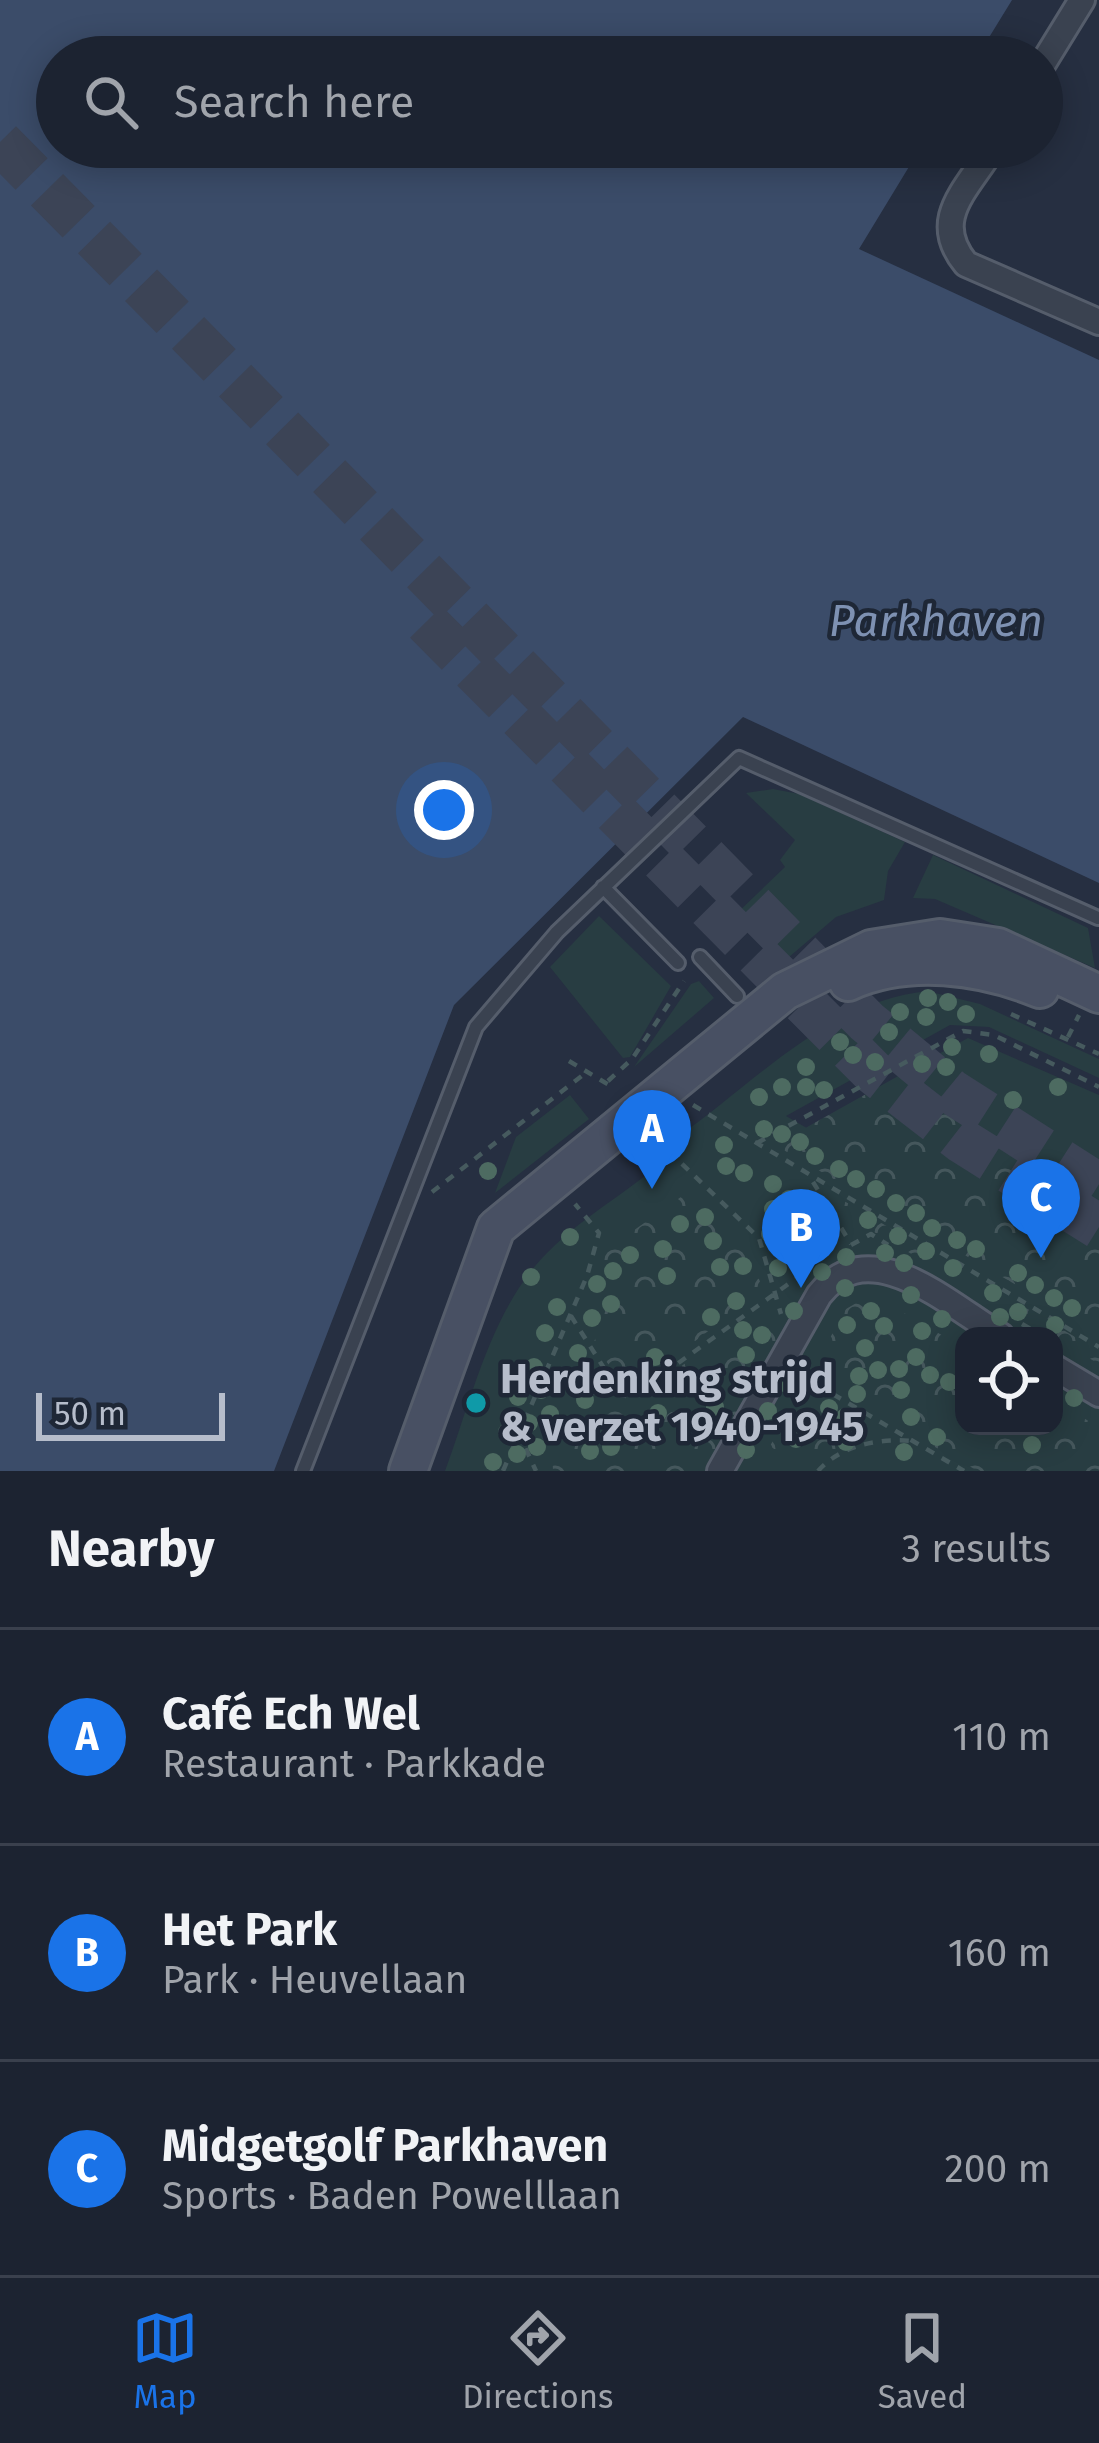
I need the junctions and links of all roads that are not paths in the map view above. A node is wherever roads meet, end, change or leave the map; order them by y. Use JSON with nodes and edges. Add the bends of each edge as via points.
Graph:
{"nodes":[{"id":1,"x":1082,"y":0,"type":"edge"},
{"id":2,"x":1060,"y":36,"type":"edge"},
{"id":3,"x":980,"y":168,"type":"edge"},
{"id":4,"x":1099,"y":322,"type":"edge"},
{"id":5,"x":603,"y":886,"type":"junction"},
{"id":6,"x":1098,"y":918,"type":"edge"},
{"id":7,"x":700,"y":957,"type":"road end"},
{"id":8,"x":678,"y":963,"type":"dead end"},
{"id":9,"x":737,"y":996,"type":"dead end"},
{"id":10,"x":1087,"y":1013,"type":"edge"},
{"id":11,"x":675,"y":1094,"type":"junction"},
{"id":12,"x":474,"y":1294,"type":"junction"},
{"id":13,"x":986,"y":1327,"type":"edge"},
{"id":14,"x":1063,"y":1372,"type":"edge"},
{"id":15,"x":1099,"y":1394,"type":"edge"},
{"id":16,"x":303,"y":1471,"type":"edge"},
{"id":17,"x":408,"y":1471,"type":"edge"},
{"id":18,"x":720,"y":1471,"type":"edge"}],
"edges":[{"from":1,"to":2,"type":"street"},
{"from":3,"to":4,"type":"street","via":[[948,220],[951,246],[966,264]]},
{"from":5,"to":6,"type":"lane","via":[[739,758]]},
{"from":5,"to":8,"type":"lane"},
{"from":5,"to":16,"type":"lane","via":[[476,1027]]},
{"from":7,"to":9,"type":"lane"},
{"from":10,"to":11,"type":"street","via":[[986,972],[885,970],[822,996]]},
{"from":11,"to":12,"type":"street","via":[[650,1131],[513,1243]]},
{"from":11,"to":12,"type":"street","via":[[508,1214],[486,1242]]},
{"from":12,"to":17,"type":"street"},
{"from":13,"to":18,"type":"street","via":[[890,1270],[862,1265],[824,1289],[800,1354]]},
{"from":14,"to":15,"type":"street"}]}
